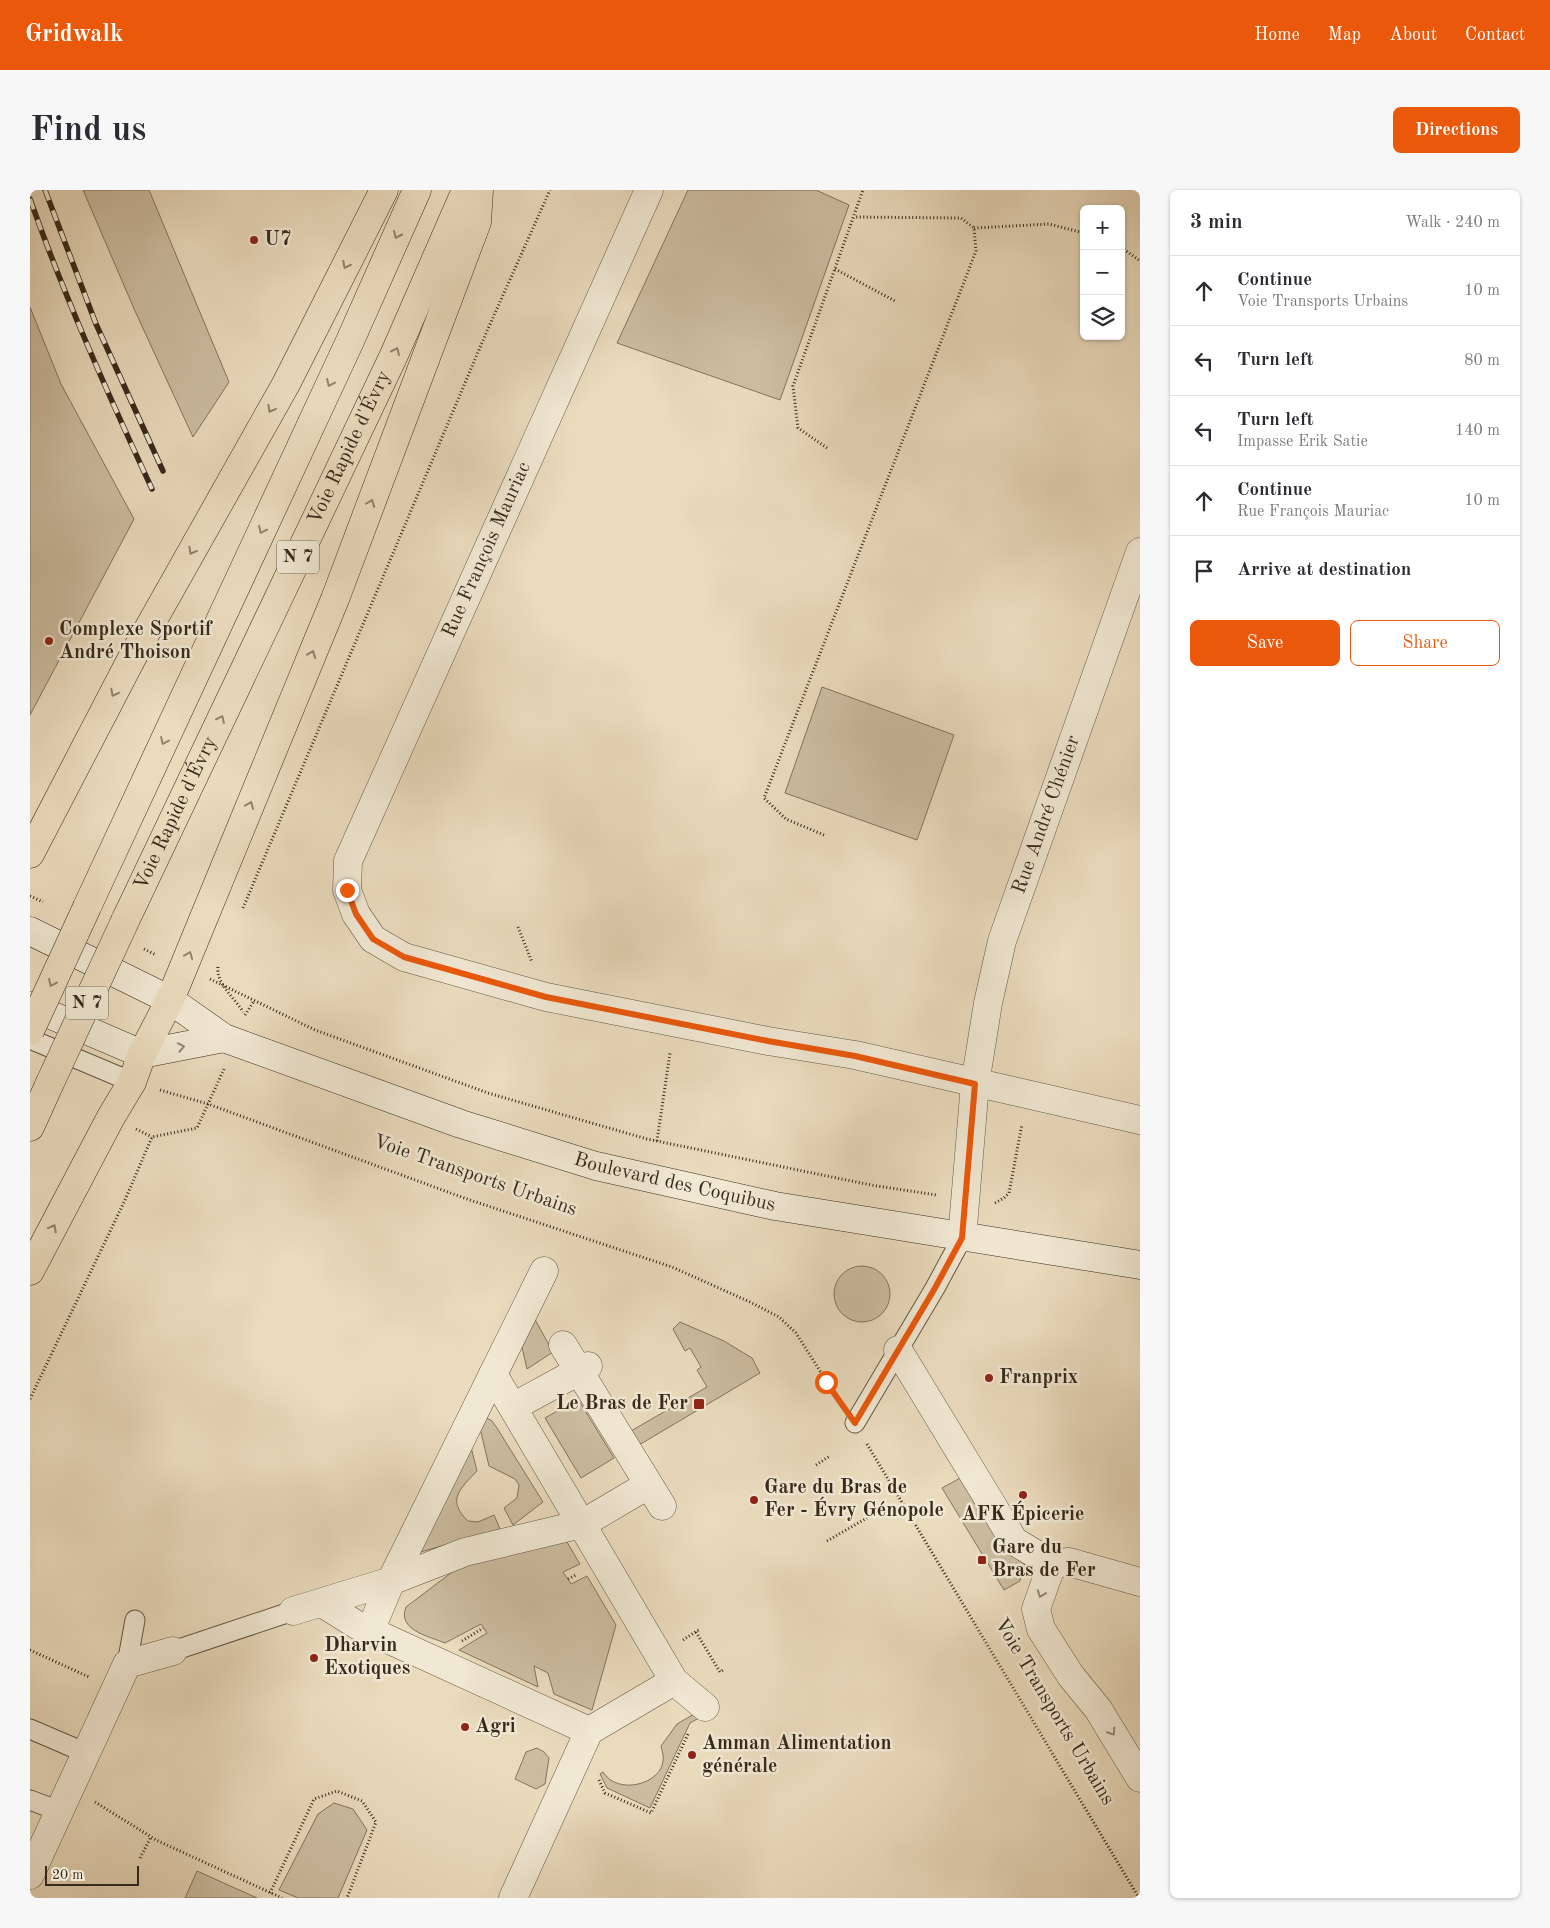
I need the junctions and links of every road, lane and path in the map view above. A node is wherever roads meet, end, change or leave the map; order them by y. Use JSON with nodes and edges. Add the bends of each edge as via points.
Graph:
{"nodes":[{"id":1,"x":384,"y":190,"type":"edge"},
{"id":2,"x":417,"y":190,"type":"edge"},
{"id":3,"x":466,"y":190,"type":"edge"},
{"id":4,"x":479,"y":190,"type":"edge"},
{"id":5,"x":550,"y":190,"type":"edge"},
{"id":6,"x":648,"y":190,"type":"edge"},
{"id":7,"x":863,"y":190,"type":"edge"},
{"id":8,"x":854,"y":217,"type":"junction"},
{"id":9,"x":974,"y":228,"type":"junction"},
{"id":10,"x":1080,"y":232,"type":"edge"},
{"id":11,"x":1125,"y":250,"type":"edge"},
{"id":12,"x":1140,"y":261,"type":"edge"},
{"id":13,"x":835,"y":269,"type":"junction"},
{"id":14,"x":895,"y":301,"type":"dead end"},
{"id":15,"x":828,"y":448,"type":"dead end"},
{"id":16,"x":1140,"y":552,"type":"edge"},
{"id":17,"x":824,"y":835,"type":"dead end"},
{"id":18,"x":30,"y":854,"type":"edge"},
{"id":19,"x":30,"y":896,"type":"edge"},
{"id":20,"x":48,"y":904,"type":"dead end"},
{"id":21,"x":240,"y":914,"type":"dead end"},
{"id":22,"x":30,"y":930,"type":"edge"},
{"id":23,"x":138,"y":946,"type":"dead end"},
{"id":24,"x":221,"y":960,"type":"dead end"},
{"id":25,"x":184,"y":968,"type":"junction"},
{"id":26,"x":222,"y":984,"type":"junction"},
{"id":27,"x":170,"y":1000,"type":"junction"},
{"id":28,"x":254,"y":1001,"type":"junction"},
{"id":29,"x":30,"y":1006,"type":"edge"},
{"id":30,"x":245,"y":1015,"type":"junction"},
{"id":31,"x":675,"y":1022,"type":"junction"},
{"id":32,"x":30,"y":1031,"type":"edge"},
{"id":33,"x":30,"y":1039,"type":"edge"},
{"id":34,"x":230,"y":1040,"type":"junction"},
{"id":35,"x":142,"y":1054,"type":"junction"},
{"id":36,"x":132,"y":1082,"type":"junction"},
{"id":37,"x":975,"y":1084,"type":"junction"},
{"id":38,"x":1027,"y":1094,"type":"junction"},
{"id":39,"x":208,"y":1104,"type":"junction"},
{"id":40,"x":1140,"y":1120,"type":"edge"},
{"id":41,"x":30,"y":1127,"type":"edge"},
{"id":42,"x":657,"y":1141,"type":"junction"},
{"id":43,"x":938,"y":1195,"type":"dead end"},
{"id":44,"x":997,"y":1203,"type":"dead end"},
{"id":45,"x":962,"y":1238,"type":"junction"},
{"id":46,"x":1140,"y":1265,"type":"edge"},
{"id":47,"x":30,"y":1271,"type":"edge"},
{"id":48,"x":544,"y":1271,"type":"dead end"},
{"id":49,"x":563,"y":1345,"type":"dead end"},
{"id":50,"x":898,"y":1350,"type":"junction"},
{"id":51,"x":583,"y":1368,"type":"junction"},
{"id":52,"x":493,"y":1374,"type":"junction"},
{"id":53,"x":30,"y":1399,"type":"edge"},
{"id":54,"x":513,"y":1407,"type":"junction"},
{"id":55,"x":855,"y":1423,"type":"joint"},
{"id":56,"x":830,"y":1456,"type":"dead end"},
{"id":57,"x":874,"y":1458,"type":"dead end"},
{"id":58,"x":816,"y":1465,"type":"dead end"},
{"id":59,"x":867,"y":1518,"type":"dead end"},
{"id":60,"x":582,"y":1524,"type":"junction"},
{"id":61,"x":826,"y":1541,"type":"dead end"},
{"id":62,"x":1052,"y":1564,"type":"junction"},
{"id":63,"x":391,"y":1582,"type":"junction"},
{"id":64,"x":1140,"y":1582,"type":"edge"},
{"id":65,"x":322,"y":1603,"type":"junction"},
{"id":66,"x":293,"y":1611,"type":"joint"},
{"id":67,"x":135,"y":1620,"type":"dead end"},
{"id":68,"x":370,"y":1631,"type":"junction"},
{"id":69,"x":696,"y":1632,"type":"dead end"},
{"id":70,"x":30,"y":1650,"type":"edge"},
{"id":71,"x":173,"y":1651,"type":"joint"},
{"id":72,"x":127,"y":1664,"type":"junction"},
{"id":73,"x":723,"y":1670,"type":"dead end"},
{"id":74,"x":674,"y":1681,"type":"junction"},
{"id":75,"x":114,"y":1689,"type":"junction"},
{"id":76,"x":698,"y":1718,"type":"joint"},
{"id":77,"x":30,"y":1729,"type":"edge"},
{"id":78,"x":589,"y":1731,"type":"junction"},
{"id":79,"x":86,"y":1753,"type":"junction"},
{"id":80,"x":597,"y":1775,"type":"dead end"},
{"id":81,"x":1140,"y":1778,"type":"edge"},
{"id":82,"x":30,"y":1800,"type":"edge"},
{"id":83,"x":92,"y":1800,"type":"dead end"},
{"id":84,"x":59,"y":1810,"type":"junction"},
{"id":85,"x":151,"y":1837,"type":"junction"},
{"id":86,"x":140,"y":1858,"type":"dead end"},
{"id":87,"x":30,"y":1875,"type":"edge"},
{"id":88,"x":270,"y":1893,"type":"junction"},
{"id":89,"x":282,"y":1898,"type":"edge"},
{"id":90,"x":347,"y":1898,"type":"edge"},
{"id":91,"x":513,"y":1898,"type":"edge"},
{"id":92,"x":1139,"y":1898,"type":"edge"}],
"edges":[{"from":1,"to":18,"type":"main road","one_way":true,"via":[[286,384],[134,654]]},
{"from":2,"to":32,"type":"main road","name":"Voie Rapide d'Évry","number":"N 7","one_way":true,"bridge":true},
{"from":41,"to":3,"type":"main road","name":"Voie Rapide d'Évry","number":"N 7","one_way":true,"bridge":true,"via":[[394,355]]},
{"from":25,"to":4,"type":"main road","one_way":true,"via":[[338,590],[477,222]]},
{"from":5,"to":21,"type":"path","via":[[486,331]]},
{"from":6,"to":31,"type":"street","name":"Rue François Mauriac","via":[[348,861],[347,890],[356,914],[373,939],[404,957],[546,997]]},
{"from":7,"to":8,"type":"path"},
{"from":8,"to":9,"type":"path","via":[[961,218]]},
{"from":8,"to":13,"type":"path"},
{"from":9,"to":10,"type":"path","via":[[1049,224]]},
{"from":9,"to":17,"type":"path","via":[[976,251],[764,798],[786,819]]},
{"from":11,"to":12,"type":"path"},
{"from":13,"to":14,"type":"path"},
{"from":13,"to":15,"type":"path","via":[[793,386],[798,428]]},
{"from":16,"to":37,"type":"street","name":"Rue André Chénier","via":[[1002,941]]},
{"from":19,"to":20,"type":"path"},
{"from":22,"to":27,"type":"street","name":"Boulevard des Coquibus"},
{"from":23,"to":25,"type":"path"},
{"from":24,"to":26,"type":"path","via":[[217,969]]},
{"from":25,"to":26,"type":"path"},
{"from":25,"to":27,"type":"main road"},
{"from":26,"to":28,"type":"path"},
{"from":26,"to":30,"type":"path"},
{"from":27,"to":34,"type":"street","name":"Boulevard des Coquibus"},
{"from":27,"to":35,"type":"main road"},
{"from":28,"to":30,"type":"path"},
{"from":28,"to":42,"type":"path","via":[[315,1030],[488,1094]]},
{"from":29,"to":35,"type":"street"},
{"from":30,"to":34,"type":"path"},
{"from":31,"to":37,"type":"street","name":"Rue François Mauriac","via":[[855,1056]]},
{"from":31,"to":42,"type":"path"},
{"from":33,"to":36,"type":"lane"},
{"from":35,"to":34,"type":"street","one_way":true},
{"from":34,"to":39,"type":"path"},
{"from":34,"to":45,"type":"street","name":"Boulevard des Coquibus","via":[[461,1124],[596,1166],[775,1206]]},
{"from":35,"to":36,"type":"main road"},
{"from":36,"to":39,"type":"path","name":"Voie Transports Urbains"},
{"from":47,"to":36,"type":"main road","one_way":true},
{"from":37,"to":38,"type":"street","name":"Rue François Mauriac"},
{"from":37,"to":45,"type":"street","name":"Rue André Chénier"},
{"from":38,"to":40,"type":"street","name":"Rue François Mauriac"},
{"from":38,"to":44,"type":"path","via":[[1009,1193]]},
{"from":39,"to":53,"type":"path","via":[[198,1128],[152,1137]]},
{"from":39,"to":55,"type":"path","name":"Voie Transports Urbains","via":[[467,1198],[672,1267],[750,1302],[779,1317],[796,1333]]},
{"from":42,"to":43,"type":"path","via":[[862,1183]]},
{"from":45,"to":46,"type":"street","name":"Boulevard des Coquibus"},
{"from":45,"to":50,"type":"lane"},
{"from":48,"to":52,"type":"street"},
{"from":49,"to":51,"type":"street"},
{"from":50,"to":55,"type":"lane"},
{"from":50,"to":62,"type":"street","via":[[1014,1541]]},
{"from":51,"to":54,"type":"street"},
{"from":51,"to":60,"type":"street","via":[[655,1496]]},
{"from":52,"to":54,"type":"street"},
{"from":52,"to":63,"type":"street"},
{"from":54,"to":60,"type":"street"},
{"from":56,"to":58,"type":"path"},
{"from":57,"to":92,"type":"path","name":"Voie Transports Urbains"},
{"from":59,"to":61,"type":"path"},
{"from":60,"to":63,"type":"street","via":[[465,1552]]},
{"from":60,"to":74,"type":"street"},
{"from":62,"to":64,"type":"street","via":[[1069,1562]]},
{"from":62,"to":81,"type":"street","one_way":true,"via":[[1036,1609],[1041,1629],[1071,1676],[1098,1709]]},
{"from":63,"to":65,"type":"street"},
{"from":63,"to":68,"type":"street"},
{"from":65,"to":66,"type":"street"},
{"from":65,"to":68,"type":"street"},
{"from":66,"to":71,"type":"lane"},
{"from":67,"to":72,"type":"lane"},
{"from":68,"to":78,"type":"street"},
{"from":69,"to":73,"type":"path","via":[[720,1672]]},
{"from":70,"to":75,"type":"path"},
{"from":71,"to":72,"type":"street"},
{"from":72,"to":75,"type":"street"},
{"from":74,"to":76,"type":"street"},
{"from":74,"to":78,"type":"street"},
{"from":75,"to":79,"type":"street"},
{"from":76,"to":80,"type":"path","via":[[651,1813],[605,1793]]},
{"from":77,"to":79,"type":"lane"},
{"from":78,"to":91,"type":"street"},
{"from":79,"to":84,"type":"street"},
{"from":82,"to":84,"type":"lane"},
{"from":83,"to":85,"type":"path"},
{"from":84,"to":87,"type":"street"},
{"from":85,"to":86,"type":"path"},
{"from":85,"to":88,"type":"path"},
{"from":88,"to":89,"type":"path"},
{"from":88,"to":90,"type":"path","via":[[314,1799],[337,1791],[362,1802],[376,1822]]}]}
